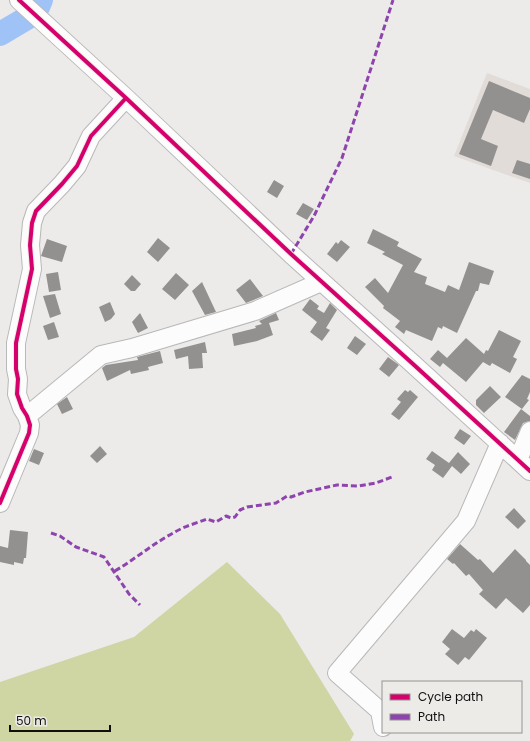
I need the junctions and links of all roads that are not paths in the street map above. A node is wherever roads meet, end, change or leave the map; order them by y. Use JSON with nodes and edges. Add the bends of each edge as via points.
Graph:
{"nodes":[{"id":1,"x":19,"y":0,"type":"edge"},
{"id":2,"x":126,"y":98,"type":"junction"},
{"id":3,"x":322,"y":282,"type":"junction"},
{"id":4,"x":27,"y":416,"type":"junction"},
{"id":5,"x":530,"y":431,"type":"edge"},
{"id":6,"x":500,"y":443,"type":"junction"},
{"id":7,"x":524,"y":466,"type":"edge"},
{"id":8,"x":0,"y":503,"type":"edge"},
{"id":9,"x":382,"y":722,"type":"edge"}],
"edges":[{"from":1,"to":2,"type":"street"},
{"from":2,"to":3,"type":"street"},
{"from":2,"to":4,"type":"street","via":[[91,136],[77,166],[36,211],[32,223],[32,269],[16,343],[17,394]]},
{"from":3,"to":4,"type":"street","via":[[255,311],[101,355]]},
{"from":3,"to":6,"type":"street"},
{"from":4,"to":8,"type":"street","via":[[30,433]]},
{"from":5,"to":7,"type":"street"},
{"from":6,"to":7,"type":"street"},
{"from":6,"to":9,"type":"street","via":[[466,521],[337,673],[380,711]]}]}
